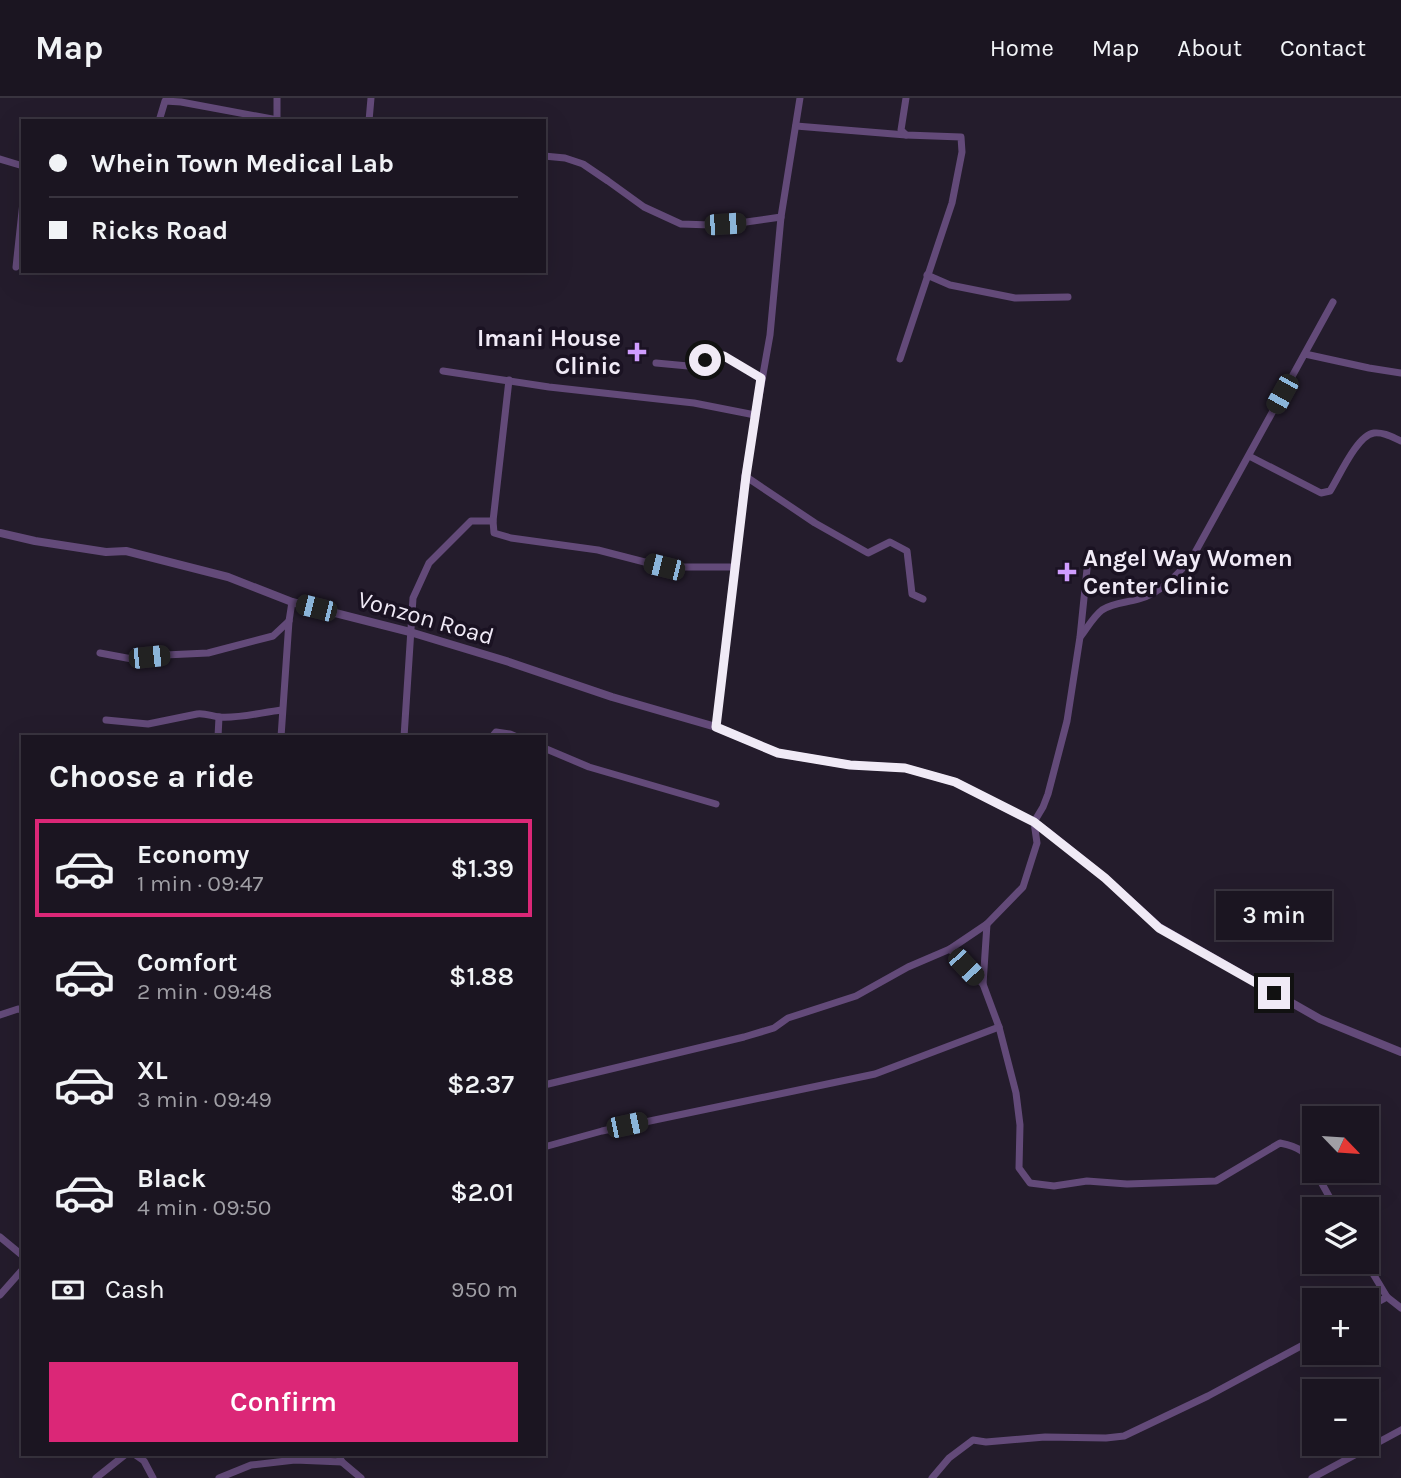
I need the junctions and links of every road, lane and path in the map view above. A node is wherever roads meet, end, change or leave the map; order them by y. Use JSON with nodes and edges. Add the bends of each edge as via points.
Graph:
{"nodes":[{"id":1,"x":277,"y":98,"type":"edge"},
{"id":2,"x":371,"y":98,"type":"edge"},
{"id":3,"x":800,"y":98,"type":"edge"},
{"id":4,"x":906,"y":98,"type":"edge"},
{"id":5,"x":160,"y":119,"type":"edge"},
{"id":6,"x":274,"y":119,"type":"edge"},
{"id":7,"x":280,"y":119,"type":"edge"},
{"id":8,"x":369,"y":119,"type":"edge"},
{"id":9,"x":796,"y":126,"type":"junction"},
{"id":10,"x":906,"y":135,"type":"junction"},
{"id":11,"x":546,"y":156,"type":"edge"},
{"id":12,"x":0,"y":159,"type":"edge"},
{"id":13,"x":21,"y":165,"type":"edge"},
{"id":14,"x":781,"y":218,"type":"junction"},
{"id":15,"x":21,"y":221,"type":"edge"},
{"id":16,"x":16,"y":267,"type":"dead end"},
{"id":17,"x":928,"y":275,"type":"junction"},
{"id":18,"x":1068,"y":297,"type":"dead end"},
{"id":19,"x":1333,"y":302,"type":"dead end"},
{"id":20,"x":1305,"y":354,"type":"junction"},
{"id":21,"x":900,"y":359,"type":"dead end"},
{"id":22,"x":656,"y":363,"type":"dead end"},
{"id":23,"x":443,"y":371,"type":"dead end"},
{"id":24,"x":1401,"y":373,"type":"edge"},
{"id":25,"x":761,"y":378,"type":"junction"},
{"id":26,"x":509,"y":380,"type":"junction"},
{"id":27,"x":755,"y":415,"type":"junction"},
{"id":28,"x":1401,"y":441,"type":"edge"},
{"id":29,"x":1249,"y":456,"type":"junction"},
{"id":30,"x":746,"y":476,"type":"junction"},
{"id":31,"x":493,"y":521,"type":"junction"},
{"id":32,"x":0,"y":533,"type":"edge"},
{"id":33,"x":735,"y":567,"type":"junction"},
{"id":34,"x":1087,"y":569,"type":"dead end"},
{"id":35,"x":923,"y":599,"type":"dead end"},
{"id":36,"x":292,"y":602,"type":"junction"},
{"id":37,"x":289,"y":621,"type":"junction"},
{"id":38,"x":410,"y":632,"type":"junction"},
{"id":39,"x":1080,"y":637,"type":"junction"},
{"id":40,"x":100,"y":653,"type":"dead end"},
{"id":41,"x":282,"y":710,"type":"junction"},
{"id":42,"x":219,"y":717,"type":"junction"},
{"id":43,"x":106,"y":720,"type":"dead end"},
{"id":44,"x":716,"y":727,"type":"junction"},
{"id":45,"x":218,"y":735,"type":"edge"},
{"id":46,"x":281,"y":735,"type":"edge"},
{"id":47,"x":404,"y":735,"type":"edge"},
{"id":48,"x":494,"y":735,"type":"edge"},
{"id":49,"x":512,"y":735,"type":"edge"},
{"id":50,"x":546,"y":749,"type":"edge"},
{"id":51,"x":716,"y":804,"type":"dead end"},
{"id":52,"x":1034,"y":822,"type":"junction"},
{"id":53,"x":987,"y":924,"type":"junction"},
{"id":54,"x":950,"y":949,"type":"junction"},
{"id":55,"x":983,"y":985,"type":"junction"},
{"id":56,"x":21,"y":1010,"type":"edge"},
{"id":57,"x":0,"y":1015,"type":"edge"},
{"id":58,"x":999,"y":1027,"type":"junction"},
{"id":59,"x":1401,"y":1052,"type":"edge"},
{"id":60,"x":546,"y":1085,"type":"edge"},
{"id":61,"x":546,"y":1146,"type":"edge"},
{"id":62,"x":1302,"y":1151,"type":"edge"},
{"id":63,"x":0,"y":1237,"type":"edge"},
{"id":64,"x":21,"y":1254,"type":"edge"},
{"id":65,"x":21,"y":1271,"type":"edge"},
{"id":66,"x":1373,"y":1274,"type":"edge"},
{"id":67,"x":0,"y":1295,"type":"edge"},
{"id":68,"x":1387,"y":1297,"type":"junction"},
{"id":69,"x":1379,"y":1301,"type":"edge"},
{"id":70,"x":1401,"y":1308,"type":"edge"},
{"id":71,"x":1302,"y":1345,"type":"edge"},
{"id":72,"x":1401,"y":1430,"type":"edge"},
{"id":73,"x":124,"y":1456,"type":"edge"},
{"id":74,"x":137,"y":1456,"type":"edge"},
{"id":75,"x":340,"y":1458,"type":"edge"},
{"id":76,"x":96,"y":1478,"type":"edge"},
{"id":77,"x":153,"y":1478,"type":"edge"},
{"id":78,"x":219,"y":1478,"type":"edge"},
{"id":79,"x":361,"y":1478,"type":"edge"},
{"id":80,"x":932,"y":1478,"type":"edge"},
{"id":81,"x":1312,"y":1478,"type":"edge"}],
"edges":[{"from":1,"to":7,"type":"street"},
{"from":2,"to":8,"type":"street"},
{"from":3,"to":9,"type":"street"},
{"from":4,"to":10,"type":"street","via":[[901,130]]},
{"from":5,"to":6,"type":"street","via":[[165,101]]},
{"from":9,"to":10,"type":"street"},
{"from":9,"to":14,"type":"street"},
{"from":10,"to":17,"type":"street","via":[[961,137],[952,203]]},
{"from":11,"to":14,"type":"street","via":[[583,164],[644,208],[681,224]]},
{"from":12,"to":13,"type":"street"},
{"from":14,"to":25,"type":"street"},
{"from":15,"to":16,"type":"street"},
{"from":17,"to":18,"type":"street","via":[[950,285],[1015,298]]},
{"from":17,"to":21,"type":"street"},
{"from":19,"to":20,"type":"street"},
{"from":20,"to":24,"type":"street"},
{"from":20,"to":29,"type":"street"},
{"from":22,"to":25,"type":"street","via":[[688,366],[724,356]]},
{"from":23,"to":26,"type":"street"},
{"from":25,"to":27,"type":"street"},
{"from":26,"to":27,"type":"street"},
{"from":26,"to":31,"type":"street"},
{"from":27,"to":30,"type":"street"},
{"from":28,"to":29,"type":"street","via":[[1370,433],[1330,491],[1321,493]]},
{"from":29,"to":39,"type":"street","via":[[1192,558],[1173,580],[1157,592],[1101,611]]},
{"from":30,"to":33,"type":"street"},
{"from":30,"to":35,"type":"street","via":[[868,552],[890,542],[907,551],[912,594]]},
{"from":31,"to":33,"type":"street","via":[[494,533],[511,538],[598,550],[664,567]]},
{"from":31,"to":38,"type":"street","via":[[471,521],[429,563],[412,598]]},
{"from":32,"to":36,"type":"street","name":"Vonzon Road","via":[[106,552],[126,551],[228,577]]},
{"from":33,"to":44,"type":"street"},
{"from":34,"to":39,"type":"street"},
{"from":36,"to":37,"type":"street"},
{"from":36,"to":38,"type":"street","name":"Vonzon Road"},
{"from":37,"to":40,"type":"street","via":[[272,636],[208,653],[132,659]]},
{"from":37,"to":41,"type":"street"},
{"from":38,"to":44,"type":"street","name":"Vonzon Road"},
{"from":38,"to":47,"type":"street"},
{"from":39,"to":52,"type":"street","via":[[1054,776]]},
{"from":41,"to":42,"type":"street"},
{"from":41,"to":46,"type":"street"},
{"from":42,"to":43,"type":"street","via":[[205,713],[148,724]]},
{"from":42,"to":45,"type":"street"},
{"from":44,"to":52,"type":"street","name":"Vonzon Road","via":[[778,753],[905,768],[955,782]]},
{"from":48,"to":49,"type":"street"},
{"from":50,"to":51,"type":"street","via":[[589,767]]},
{"from":52,"to":53,"type":"street","via":[[1037,844],[1023,887]]},
{"from":52,"to":59,"type":"street","name":"Vonzon Road","via":[[1159,928],[1320,1019]]},
{"from":53,"to":54,"type":"street"},
{"from":53,"to":55,"type":"street"},
{"from":54,"to":55,"type":"street"},
{"from":54,"to":60,"type":"street","via":[[856,996],[788,1018],[774,1028]]},
{"from":55,"to":58,"type":"street"},
{"from":56,"to":57,"type":"street"},
{"from":58,"to":61,"type":"street","via":[[874,1074]]},
{"from":58,"to":62,"type":"street","via":[[1016,1093],[1019,1168],[1030,1183],[1216,1181],[1280,1143]]},
{"from":63,"to":64,"type":"street"},
{"from":65,"to":67,"type":"street"},
{"from":66,"to":68,"type":"street"},
{"from":68,"to":69,"type":"street"},
{"from":68,"to":70,"type":"street"},
{"from":71,"to":80,"type":"street","via":[[1124,1436],[973,1440]]},
{"from":72,"to":81,"type":"street"},
{"from":73,"to":76,"type":"street"},
{"from":74,"to":77,"type":"street"},
{"from":75,"to":78,"type":"street","via":[[251,1465]]},
{"from":75,"to":79,"type":"street"}]}
